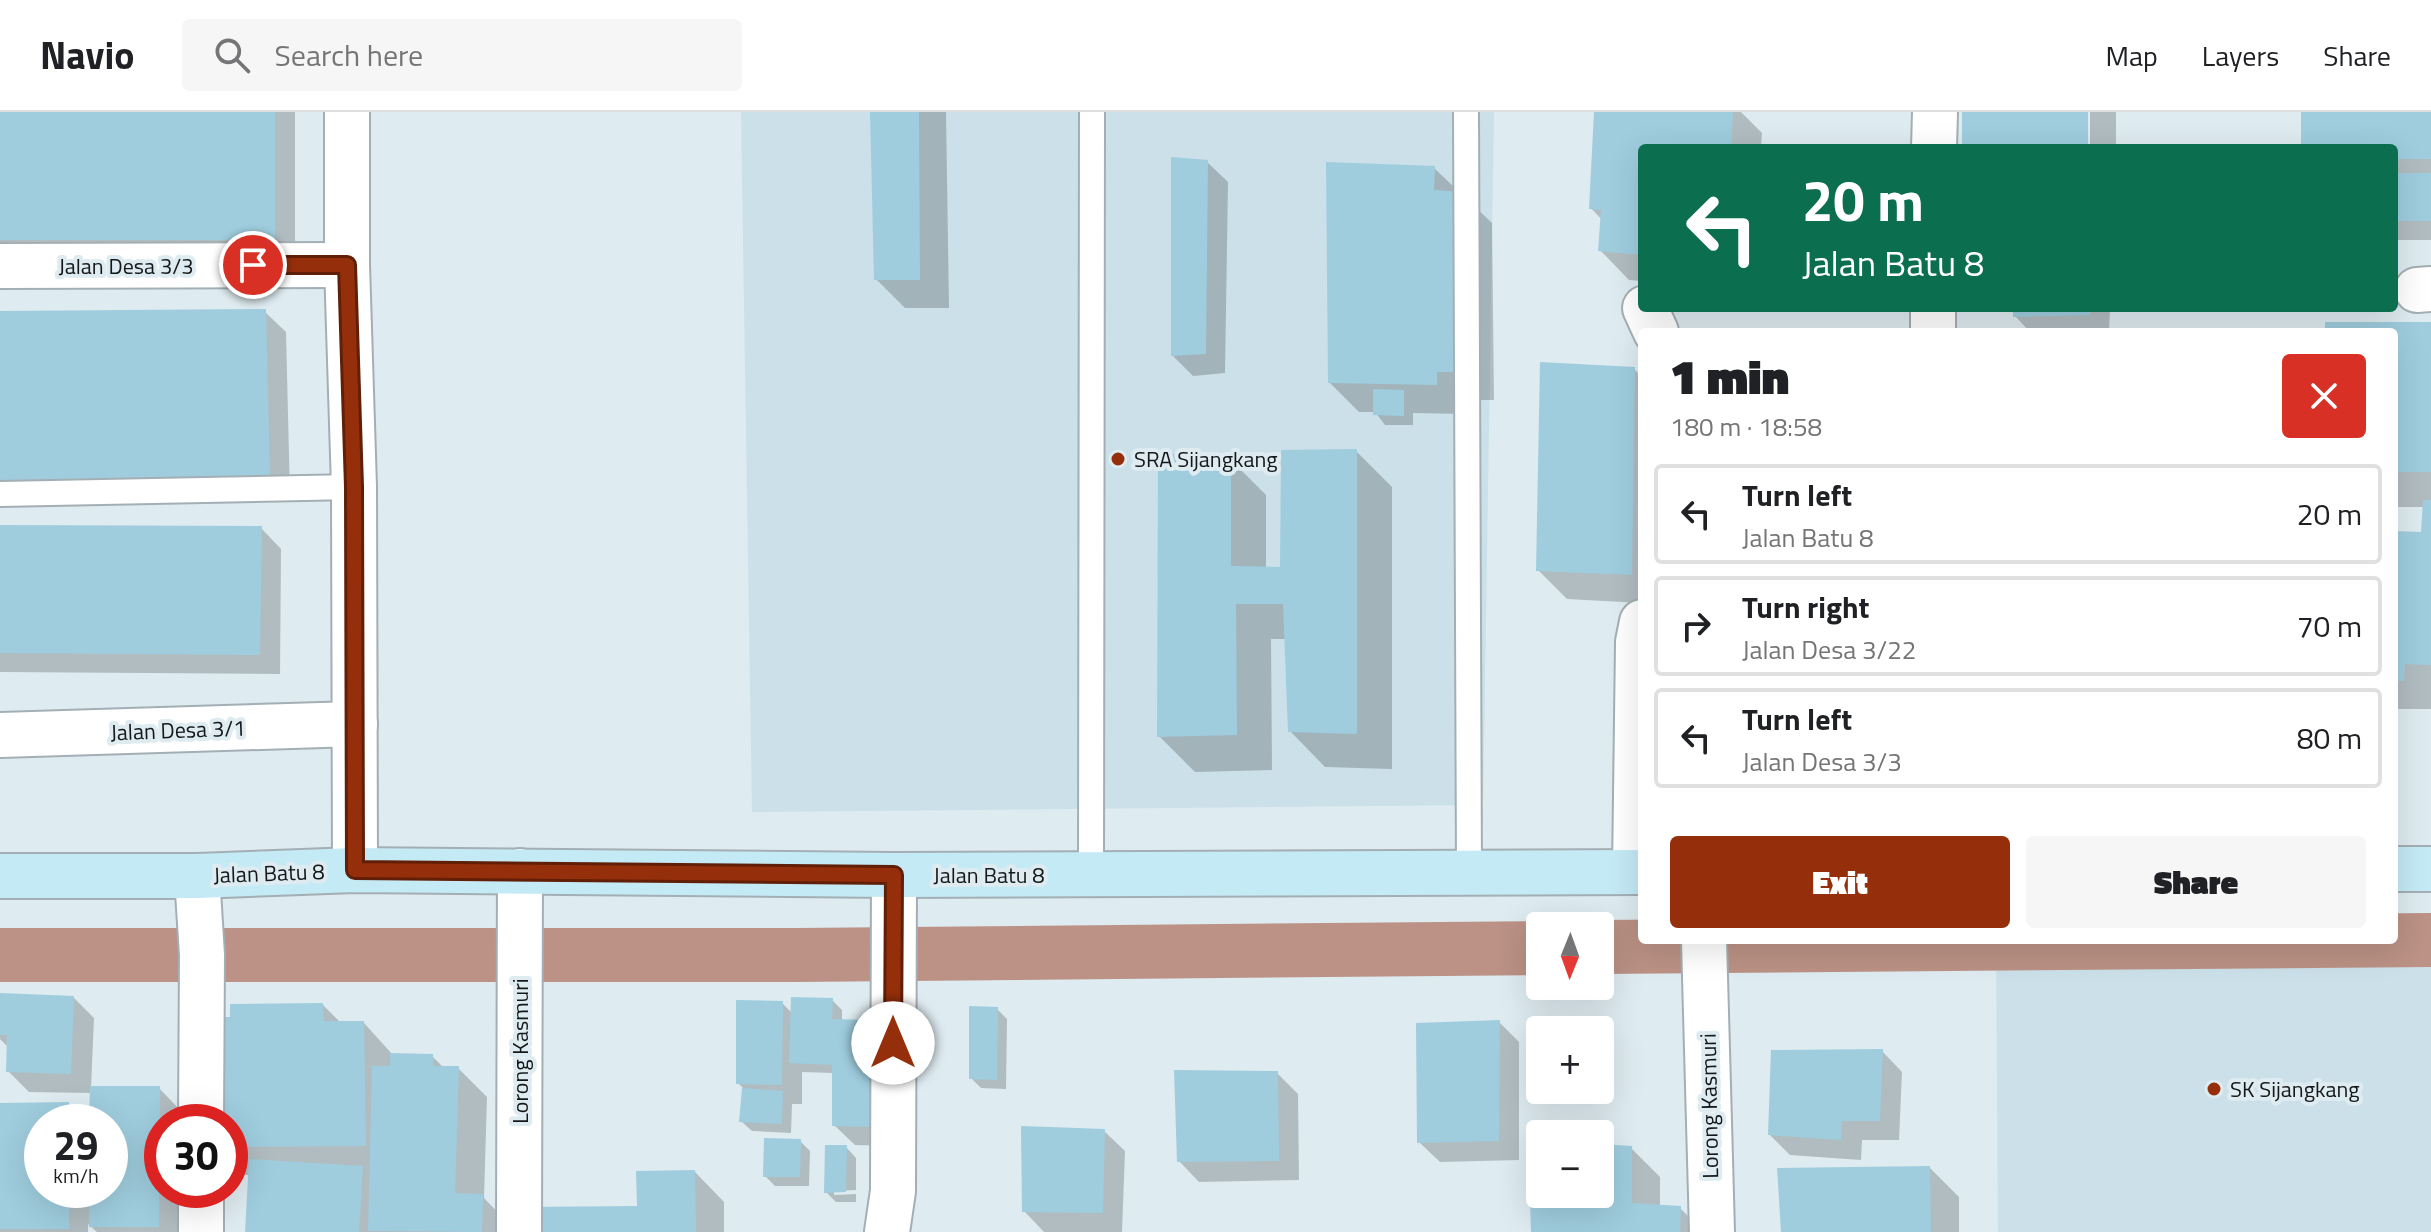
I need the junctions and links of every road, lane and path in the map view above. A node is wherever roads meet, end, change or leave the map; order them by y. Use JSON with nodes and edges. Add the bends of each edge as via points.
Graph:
{"nodes":[{"id":1,"x":347,"y":112,"type":"edge"},
{"id":2,"x":1092,"y":112,"type":"edge"},
{"id":3,"x":1466,"y":112,"type":"edge"},
{"id":4,"x":1935,"y":112,"type":"edge"},
{"id":5,"x":1934,"y":144,"type":"edge"},
{"id":6,"x":347,"y":265,"type":"junction"},
{"id":7,"x":0,"y":266,"type":"edge"},
{"id":8,"x":354,"y":487,"type":"junction"},
{"id":9,"x":0,"y":494,"type":"edge"},
{"id":10,"x":1638,"y":642,"type":"edge"},
{"id":11,"x":355,"y":724,"type":"junction"},
{"id":12,"x":0,"y":735,"type":"edge"},
{"id":13,"x":2398,"y":869,"type":"edge"},
{"id":14,"x":2431,"y":869,"type":"edge"},
{"id":15,"x":355,"y":870,"type":"junction"},
{"id":16,"x":1638,"y":872,"type":"edge"},
{"id":17,"x":1469,"y":873,"type":"junction"},
{"id":18,"x":1091,"y":874,"type":"junction"},
{"id":19,"x":894,"y":875,"type":"junction"},
{"id":20,"x":0,"y":876,"type":"edge"},
{"id":21,"x":199,"y":890,"type":"junction"},
{"id":22,"x":520,"y":890,"type":"junction"},
{"id":23,"x":1705,"y":960,"type":"edge"},
{"id":24,"x":201,"y":1104,"type":"edge"},
{"id":25,"x":201,"y":1208,"type":"edge"},
{"id":26,"x":201,"y":1232,"type":"edge"},
{"id":27,"x":519,"y":1232,"type":"edge"},
{"id":28,"x":887,"y":1232,"type":"edge"},
{"id":29,"x":1712,"y":1232,"type":"edge"}],
"edges":[{"from":1,"to":6,"type":"street"},
{"from":2,"to":18,"type":"lane"},
{"from":3,"to":17,"type":"lane"},
{"from":4,"to":5,"type":"street"},
{"from":6,"to":7,"type":"street","name":"Jalan Desa 3/3"},
{"from":6,"to":8,"type":"street"},
{"from":8,"to":9,"type":"lane"},
{"from":8,"to":11,"type":"street"},
{"from":10,"to":16,"type":"street"},
{"from":11,"to":12,"type":"street","name":"Jalan Desa 3/1"},
{"from":11,"to":15,"type":"street"},
{"from":13,"to":14,"type":"street"},
{"from":15,"to":21,"type":"street","name":"Jalan Batu 8"},
{"from":15,"to":22,"type":"street","name":"Jalan Batu 8"},
{"from":16,"to":17,"type":"street","name":"Jalan Batu 8"},
{"from":17,"to":18,"type":"street","name":"Jalan Batu 8"},
{"from":18,"to":19,"type":"street","name":"Jalan Batu 8"},
{"from":19,"to":22,"type":"street","name":"Jalan Batu 8"},
{"from":19,"to":28,"type":"street","via":[[893,1191]]},
{"from":20,"to":21,"type":"street","name":"Jalan Batu 8"},
{"from":21,"to":24,"type":"street"},
{"from":22,"to":27,"type":"street","name":"Lorong Kasmuri"},
{"from":23,"to":29,"type":"street","name":"Lorong Kasmuri"},
{"from":25,"to":26,"type":"street"}]}
